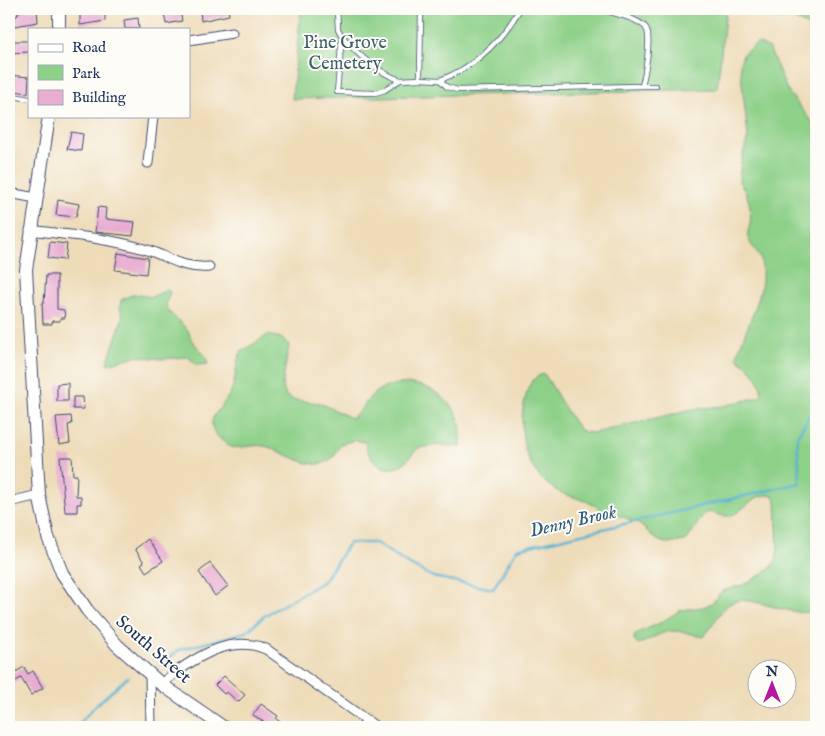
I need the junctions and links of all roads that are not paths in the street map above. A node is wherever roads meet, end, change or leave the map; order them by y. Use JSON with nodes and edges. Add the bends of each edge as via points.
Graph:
{"nodes":[{"id":1,"x":59,"y":9,"type":"edge"},
{"id":2,"x":338,"y":9,"type":"edge"},
{"id":3,"x":421,"y":9,"type":"edge"},
{"id":4,"x":520,"y":9,"type":"edge"},
{"id":5,"x":592,"y":9,"type":"edge"},
{"id":6,"x":59,"y":28,"type":"edge"},
{"id":7,"x":232,"y":33,"type":"dead end"},
{"id":8,"x":342,"y":36,"type":"junction"},
{"id":9,"x":190,"y":40,"type":"edge"},
{"id":10,"x":420,"y":79,"type":"junction"},
{"id":11,"x":400,"y":80,"type":"junction"},
{"id":12,"x":440,"y":80,"type":"junction"},
{"id":13,"x":642,"y":86,"type":"junction"},
{"id":14,"x":656,"y":86,"type":"dead end"},
{"id":15,"x":9,"y":95,"type":"edge"},
{"id":16,"x":28,"y":99,"type":"edge"},
{"id":17,"x":49,"y":118,"type":"edge"},
{"id":18,"x":153,"y":118,"type":"edge"},
{"id":19,"x":148,"y":163,"type":"dead end"},
{"id":20,"x":9,"y":192,"type":"edge"},
{"id":21,"x":36,"y":198,"type":"junction"},
{"id":22,"x":30,"y":230,"type":"junction"},
{"id":23,"x":209,"y":267,"type":"dead end"},
{"id":24,"x":39,"y":495,"type":"junction"},
{"id":25,"x":9,"y":502,"type":"edge"},
{"id":26,"x":150,"y":674,"type":"junction"},
{"id":27,"x":161,"y":684,"type":"junction"},
{"id":28,"x":152,"y":716,"type":"junction"},
{"id":29,"x":151,"y":727,"type":"edge"},
{"id":30,"x":156,"y":727,"type":"edge"},
{"id":31,"x":223,"y":727,"type":"edge"},
{"id":32,"x":376,"y":727,"type":"edge"}],
"edges":[{"from":1,"to":6,"type":"main road"},
{"from":2,"to":8,"type":"lane","via":[[338,28]]},
{"from":3,"to":10,"type":"lane"},
{"from":4,"to":12,"type":"lane","via":[[501,38],[486,53],[454,75]]},
{"from":5,"to":13,"type":"lane","via":[[629,18],[646,29],[648,39]]},
{"from":7,"to":9,"type":"street"},
{"from":8,"to":11,"type":"lane","via":[[373,65]]},
{"from":8,"to":11,"type":"lane","via":[[337,92],[375,93]]},
{"from":10,"to":11,"type":"lane"},
{"from":10,"to":12,"type":"lane"},
{"from":12,"to":13,"type":"lane","via":[[451,89],[466,90]]},
{"from":13,"to":14,"type":"lane"},
{"from":15,"to":16,"type":"lane"},
{"from":17,"to":21,"type":"main road","name":"South Street"},
{"from":18,"to":19,"type":"street"},
{"from":20,"to":21,"type":"street"},
{"from":21,"to":22,"type":"main road","name":"South Street"},
{"from":22,"to":23,"type":"street","via":[[129,245],[184,266]]},
{"from":22,"to":24,"type":"main road","name":"South Street","via":[[26,290]]},
{"from":24,"to":25,"type":"street"},
{"from":24,"to":26,"type":"main road","name":"South Street","via":[[48,537],[62,572],[101,628]]},
{"from":26,"to":27,"type":"main road","name":"South Street"},
{"from":26,"to":28,"type":"street"},
{"from":27,"to":31,"type":"main road","name":"South Street"},
{"from":27,"to":32,"type":"street","via":[[200,657],[246,642],[266,649]]},
{"from":28,"to":29,"type":"street"},
{"from":28,"to":30,"type":"street"}]}
